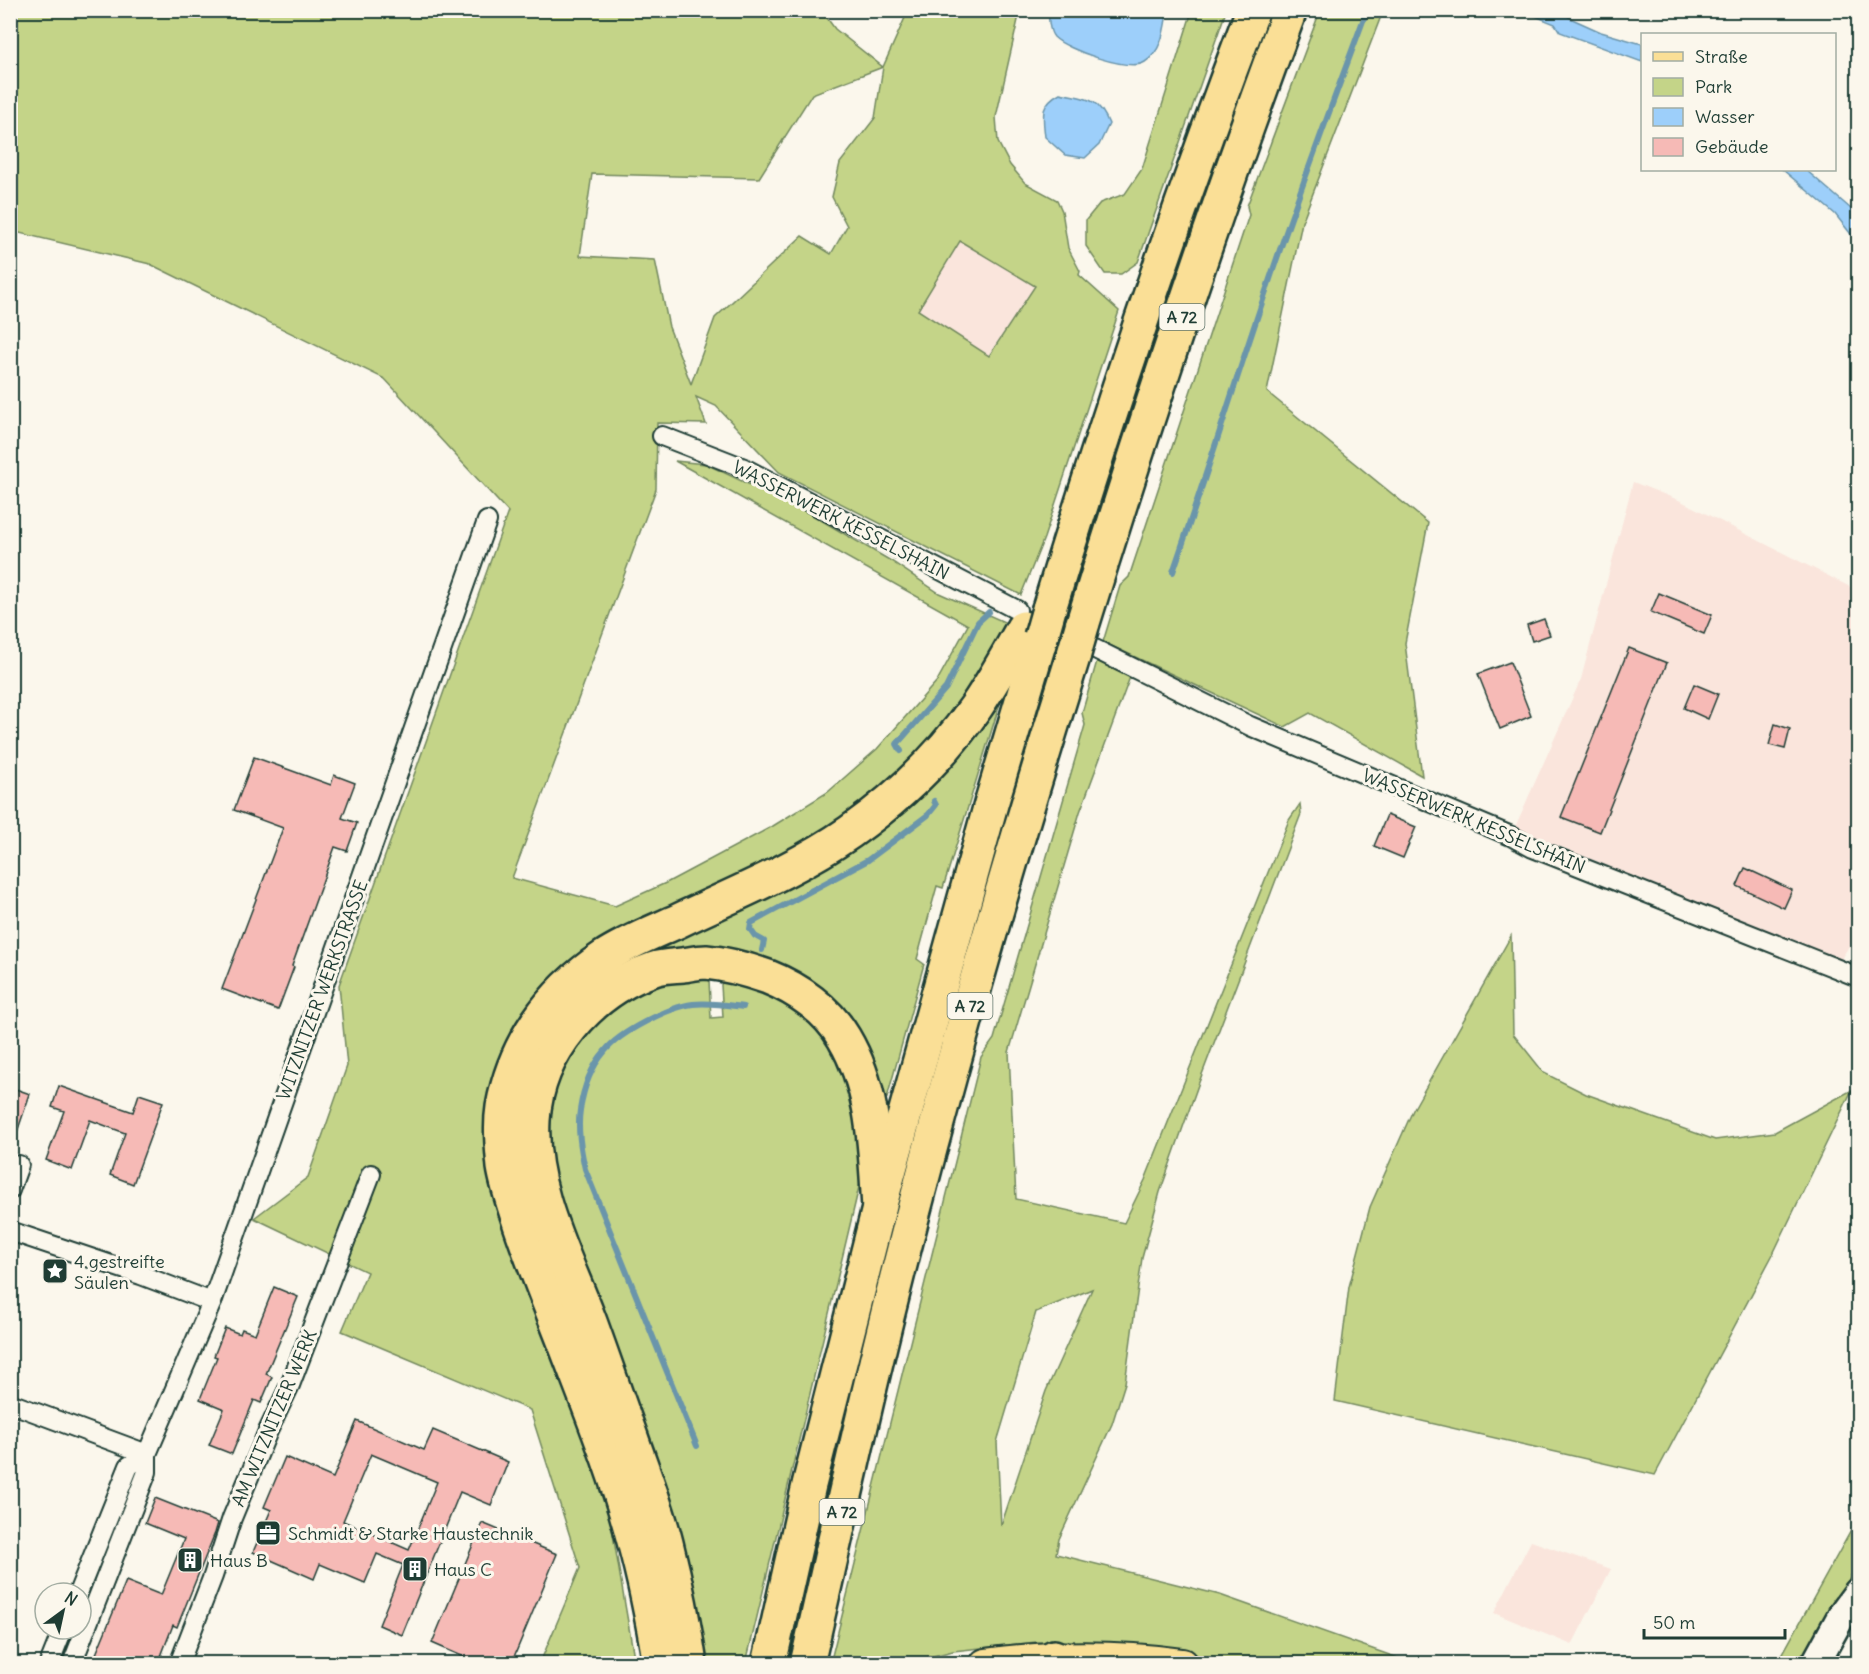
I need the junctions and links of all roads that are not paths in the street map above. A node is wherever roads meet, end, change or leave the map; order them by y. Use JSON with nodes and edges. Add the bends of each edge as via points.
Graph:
{"nodes":[{"id":1,"x":1252,"y":10,"type":"edge"},
{"id":2,"x":1290,"y":10,"type":"edge"},
{"id":3,"x":662,"y":436,"type":"dead end"},
{"id":4,"x":487,"y":521,"type":"dead end"},
{"id":5,"x":1033,"y":617,"type":"junction"},
{"id":6,"x":1084,"y":643,"type":"junction"},
{"id":7,"x":1858,"y":977,"type":"edge"},
{"id":8,"x":19,"y":1165,"type":"dead end"},
{"id":9,"x":371,"y":1174,"type":"dead end"},
{"id":10,"x":10,"y":1190,"type":"edge"},
{"id":11,"x":879,"y":1208,"type":"junction"},
{"id":12,"x":10,"y":1232,"type":"edge"},
{"id":13,"x":212,"y":1302,"type":"junction"},
{"id":14,"x":10,"y":1403,"type":"edge"},
{"id":15,"x":147,"y":1454,"type":"junction"},
{"id":16,"x":83,"y":1581,"type":"edge"},
{"id":17,"x":1858,"y":1592,"type":"edge"},
{"id":18,"x":1858,"y":1600,"type":"edge"},
{"id":19,"x":58,"y":1641,"type":"edge"},
{"id":20,"x":1054,"y":1661,"type":"edge"},
{"id":21,"x":49,"y":1664,"type":"edge"},
{"id":22,"x":72,"y":1664,"type":"edge"},
{"id":23,"x":179,"y":1664,"type":"edge"},
{"id":24,"x":660,"y":1664,"type":"edge"},
{"id":25,"x":690,"y":1664,"type":"edge"},
{"id":26,"x":770,"y":1664,"type":"edge"},
{"id":27,"x":807,"y":1664,"type":"edge"},
{"id":28,"x":985,"y":1664,"type":"edge"},
{"id":29,"x":1183,"y":1664,"type":"edge"},
{"id":30,"x":1815,"y":1664,"type":"edge"},
{"id":31,"x":1835,"y":1664,"type":"edge"}],
"edges":[{"from":1,"to":5,"type":"highway","number":"A 72","via":[[1075,523]]},
{"from":2,"to":6,"type":"highway","number":"A 72","via":[[1151,408]]},
{"from":3,"to":5,"type":"street","name":"WASSERWERK KESSELSHAIN","via":[[744,468]]},
{"from":4,"to":13,"type":"street","name":"WITZNITZER WERKSTRASSE"},
{"from":5,"to":11,"type":"highway","number":"A 72","via":[[991,804]]},
{"from":5,"to":24,"type":"highway","via":[[975,708],[905,789],[810,857],[603,958],[542,1013],[513,1067],[502,1110],[505,1172],[526,1243],[621,1495],[647,1592]]},
{"from":6,"to":7,"type":"street","name":"WASSERWERK KESSELSHAIN","via":[[1289,743],[1533,848]]},
{"from":6,"to":27,"type":"highway","number":"A 72","via":[[1020,829],[975,985],[877,1360]]},
{"from":8,"to":10,"type":"street"},
{"from":9,"to":23,"type":"street","name":"AM WITZNITZER WERK","via":[[290,1385],[232,1518]]},
{"from":11,"to":25,"type":"highway","via":[[873,1121],[861,1074],[843,1036],[819,1008],[788,985],[744,968],[704,962],[655,968],[614,987],[582,1013],[556,1048],[539,1086],[533,1121],[536,1168],[545,1206],[649,1490],[665,1541]]},
{"from":11,"to":26,"type":"highway","number":"A 72","via":[[809,1485]]},
{"from":12,"to":13,"type":"street"},
{"from":13,"to":15,"type":"street","name":"WITZNITZER WERKSTRASSE"},
{"from":14,"to":15,"type":"street"},
{"from":15,"to":16,"type":"street","name":"WITZNITZER WERKSTRASSE","via":[[129,1466]]},
{"from":15,"to":22,"type":"street","name":"WITZNITZER WERKSTRASSE","via":[[147,1472]]},
{"from":17,"to":30,"type":"main road"},
{"from":18,"to":31,"type":"main road"},
{"from":19,"to":21,"type":"street"},
{"from":20,"to":28,"type":"main road"},
{"from":20,"to":29,"type":"main road","via":[[1143,1659]]}]}
